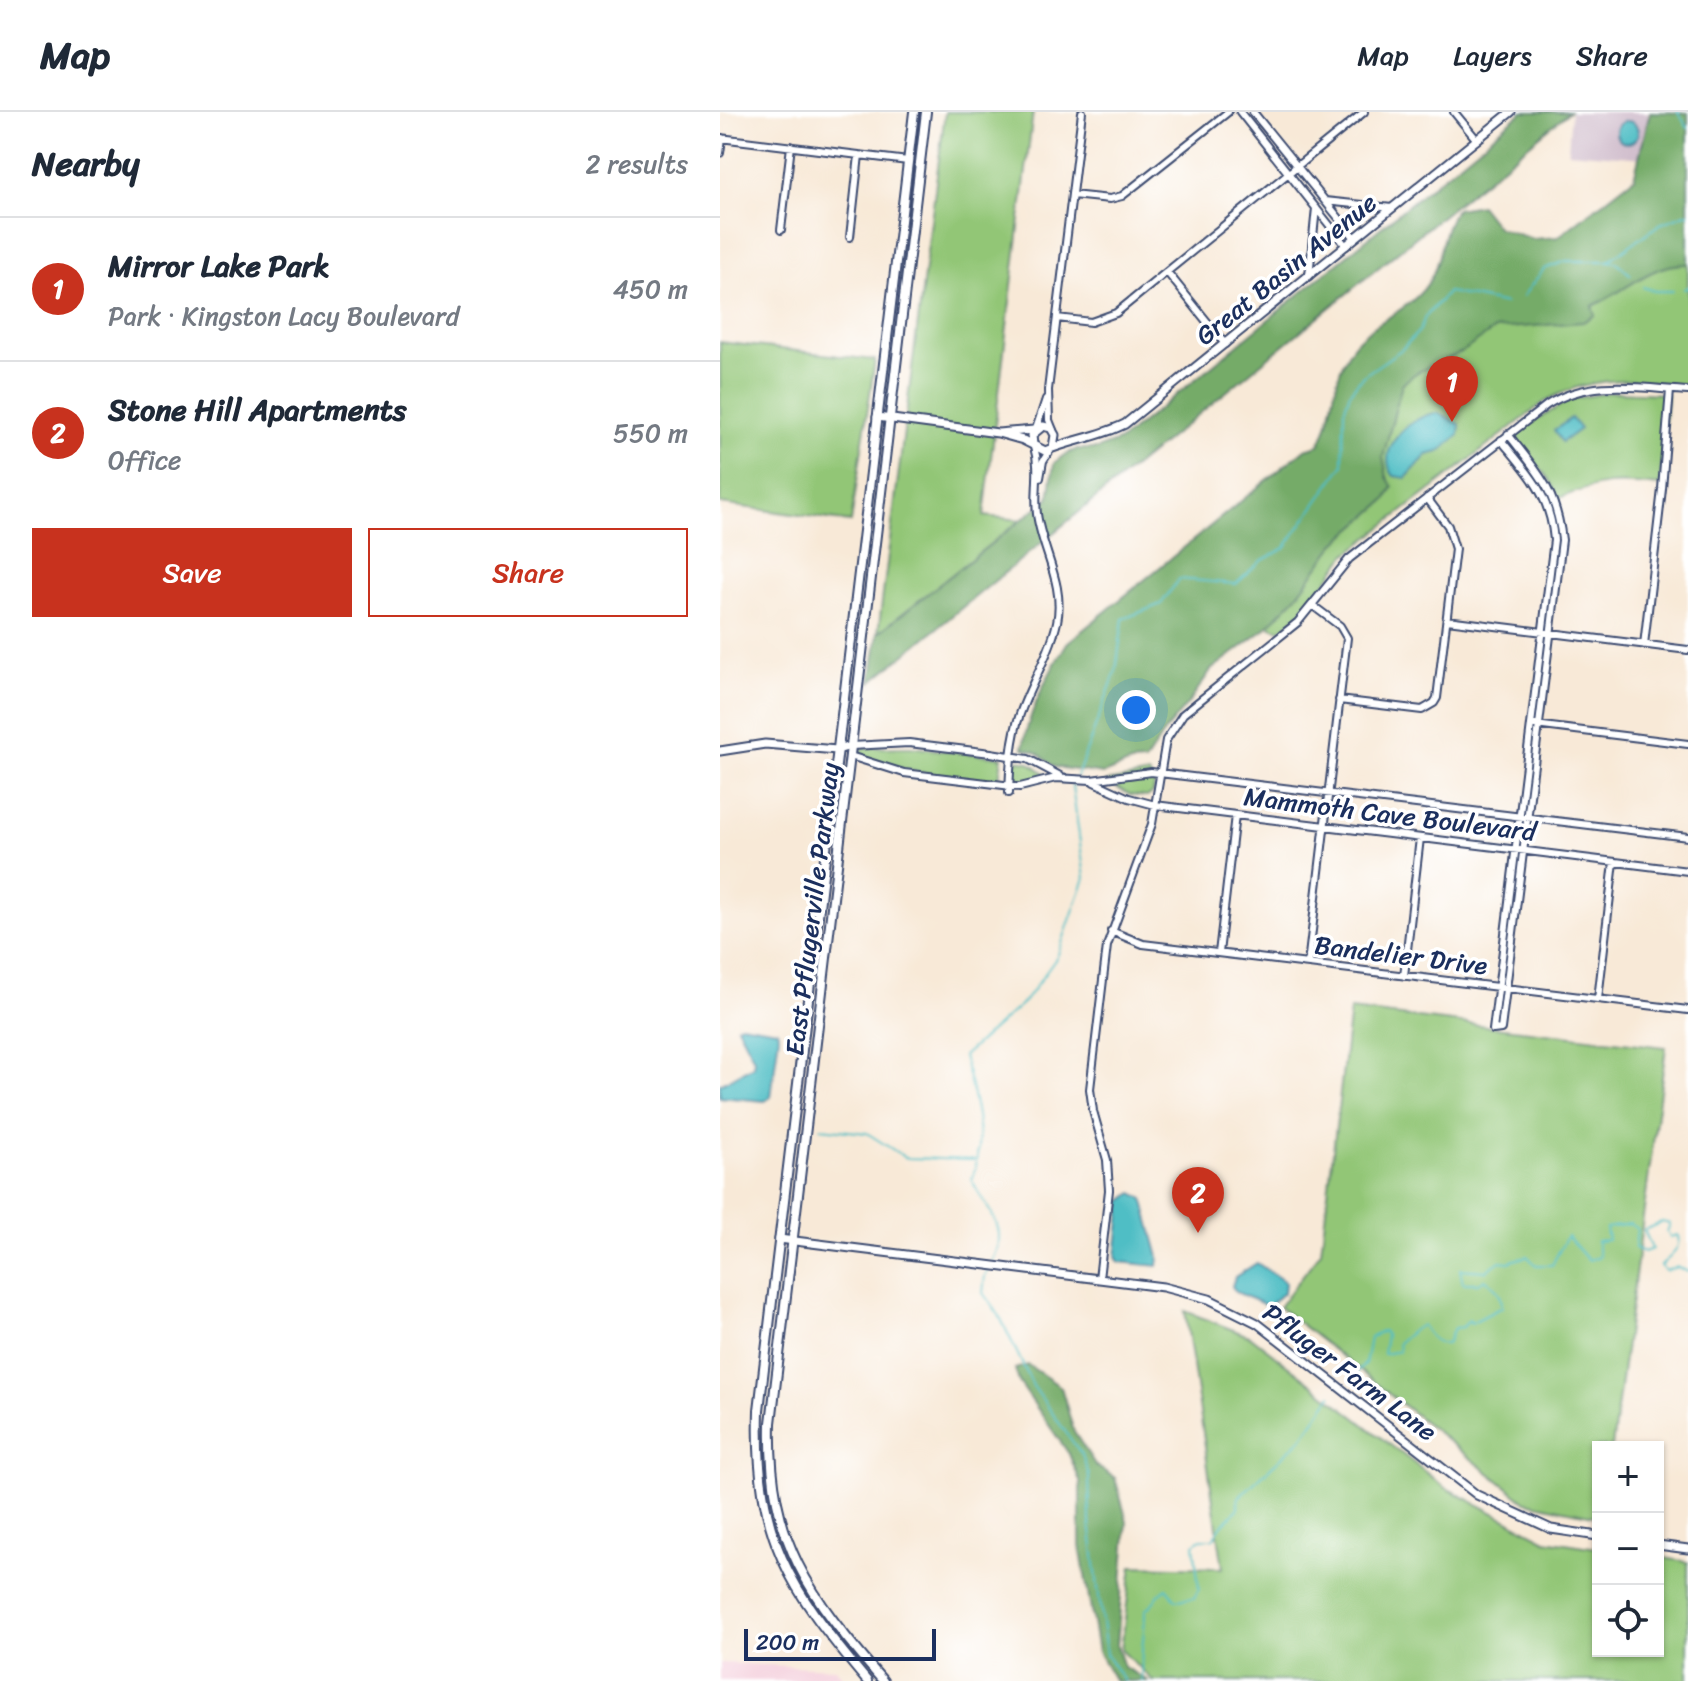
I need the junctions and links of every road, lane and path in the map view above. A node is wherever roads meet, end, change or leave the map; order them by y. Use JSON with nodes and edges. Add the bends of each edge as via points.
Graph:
{"nodes":[{"id":1,"x":914,"y":112,"type":"edge"},
{"id":2,"x":926,"y":112,"type":"edge"},
{"id":3,"x":1082,"y":112,"type":"edge"},
{"id":4,"x":1228,"y":112,"type":"edge"},
{"id":5,"x":1240,"y":112,"type":"edge"},
{"id":6,"x":1253,"y":112,"type":"edge"},
{"id":7,"x":1364,"y":112,"type":"edge"},
{"id":8,"x":1454,"y":112,"type":"edge"},
{"id":9,"x":1511,"y":112,"type":"edge"},
{"id":10,"x":721,"y":138,"type":"edge"},
{"id":11,"x":1477,"y":140,"type":"junction"},
{"id":12,"x":791,"y":146,"type":"junction"},
{"id":13,"x":720,"y":153,"type":"edge"},
{"id":14,"x":859,"y":155,"type":"junction"},
{"id":15,"x":908,"y":161,"type":"junction"},
{"id":16,"x":1297,"y":166,"type":"junction"},
{"id":17,"x":1288,"y":173,"type":"junction"},
{"id":18,"x":1072,"y":195,"type":"junction"},
{"id":19,"x":1325,"y":201,"type":"junction"},
{"id":20,"x":1316,"y":208,"type":"junction"},
{"id":21,"x":1392,"y":208,"type":"junction"},
{"id":22,"x":781,"y":230,"type":"dead end"},
{"id":23,"x":850,"y":237,"type":"dead end"},
{"id":24,"x":1355,"y":238,"type":"junction"},
{"id":25,"x":1346,"y":246,"type":"junction"},
{"id":26,"x":1167,"y":272,"type":"junction"},
{"id":27,"x":1309,"y":277,"type":"junction"},
{"id":28,"x":1057,"y":318,"type":"junction"},
{"id":29,"x":1225,"y":344,"type":"junction"},
{"id":30,"x":1670,"y":390,"type":"junction"},
{"id":31,"x":1688,"y":391,"type":"edge"},
{"id":32,"x":1048,"y":392,"type":"junction"},
{"id":33,"x":877,"y":417,"type":"junction"},
{"id":34,"x":889,"y":419,"type":"junction"},
{"id":35,"x":1035,"y":429,"type":"junction"},
{"id":36,"x":1053,"y":431,"type":"junction"},
{"id":37,"x":998,"y":433,"type":"junction"},
{"id":38,"x":1508,"y":434,"type":"junction"},
{"id":39,"x":1077,"y":440,"type":"junction"},
{"id":40,"x":1501,"y":440,"type":"junction"},
{"id":41,"x":1034,"y":446,"type":"junction"},
{"id":42,"x":1051,"y":449,"type":"junction"},
{"id":43,"x":1427,"y":498,"type":"junction"},
{"id":44,"x":1037,"y":502,"type":"junction"},
{"id":45,"x":1312,"y":605,"type":"junction"},
{"id":46,"x":1447,"y":620,"type":"junction"},
{"id":47,"x":1546,"y":633,"type":"junction"},
{"id":48,"x":1644,"y":645,"type":"junction"},
{"id":49,"x":1688,"y":650,"type":"edge"},
{"id":50,"x":1339,"y":700,"type":"junction"},
{"id":51,"x":1535,"y":725,"type":"junction"},
{"id":52,"x":1688,"y":744,"type":"edge"},
{"id":53,"x":837,"y":750,"type":"junction"},
{"id":54,"x":720,"y":751,"type":"edge"},
{"id":55,"x":851,"y":751,"type":"junction"},
{"id":56,"x":1011,"y":756,"type":"junction"},
{"id":57,"x":1161,"y":773,"type":"junction"},
{"id":58,"x":1063,"y":777,"type":"junction"},
{"id":59,"x":1091,"y":780,"type":"junction"},
{"id":60,"x":1009,"y":789,"type":"junction"},
{"id":61,"x":1330,"y":793,"type":"junction"},
{"id":62,"x":1155,"y":805,"type":"junction"},
{"id":63,"x":1235,"y":815,"type":"junction"},
{"id":64,"x":1524,"y":817,"type":"junction"},
{"id":65,"x":1324,"y":826,"type":"junction"},
{"id":66,"x":1688,"y":837,"type":"edge"},
{"id":67,"x":1420,"y":838,"type":"junction"},
{"id":68,"x":1519,"y":850,"type":"junction"},
{"id":69,"x":1614,"y":862,"type":"junction"},
{"id":70,"x":1688,"y":871,"type":"edge"},
{"id":71,"x":1111,"y":931,"type":"junction"},
{"id":72,"x":1219,"y":953,"type":"junction"},
{"id":73,"x":1308,"y":964,"type":"junction"},
{"id":74,"x":1404,"y":976,"type":"junction"},
{"id":75,"x":1502,"y":987,"type":"junction"},
{"id":76,"x":808,"y":997,"type":"junction"},
{"id":77,"x":821,"y":999,"type":"junction"},
{"id":78,"x":1598,"y":999,"type":"junction"},
{"id":79,"x":1688,"y":1010,"type":"edge"},
{"id":80,"x":779,"y":1239,"type":"junction"},
{"id":81,"x":792,"y":1240,"type":"junction"},
{"id":82,"x":1099,"y":1279,"type":"junction"},
{"id":83,"x":1592,"y":1535,"type":"edge"},
{"id":84,"x":1664,"y":1546,"type":"edge"},
{"id":85,"x":1688,"y":1549,"type":"edge"},
{"id":86,"x":801,"y":1573,"type":"junction"},
{"id":87,"x":790,"y":1578,"type":"junction"},
{"id":88,"x":867,"y":1681,"type":"edge"},
{"id":89,"x":883,"y":1681,"type":"edge"}],
"edges":[{"from":1,"to":15,"type":"main road","name":"East Pflugerville Parkway"},
{"from":2,"to":34,"type":"main road","name":"East Pflugerville Parkway"},
{"from":3,"to":18,"type":"street"},
{"from":4,"to":18,"type":"street","via":[[1122,196]]},
{"from":5,"to":17,"type":"street"},
{"from":6,"to":16,"type":"street"},
{"from":7,"to":16,"type":"street"},
{"from":8,"to":11,"type":"street"},
{"from":9,"to":11,"type":"street","name":"Great Basin Avenue"},
{"from":10,"to":12,"type":"street"},
{"from":10,"to":13,"type":"street"},
{"from":11,"to":21,"type":"street","name":"Great Basin Avenue"},
{"from":12,"to":14,"type":"street"},
{"from":12,"to":22,"type":"street"},
{"from":14,"to":15,"type":"street"},
{"from":14,"to":23,"type":"street"},
{"from":15,"to":33,"type":"main road","name":"East Pflugerville Parkway"},
{"from":16,"to":17,"type":"street"},
{"from":16,"to":19,"type":"street"},
{"from":17,"to":20,"type":"street"},
{"from":17,"to":26,"type":"street"},
{"from":18,"to":28,"type":"street"},
{"from":19,"to":21,"type":"street"},
{"from":19,"to":24,"type":"street"},
{"from":20,"to":25,"type":"street"},
{"from":20,"to":27,"type":"street"},
{"from":21,"to":24,"type":"street","name":"Great Basin Avenue"},
{"from":24,"to":25,"type":"street","name":"Great Basin Avenue"},
{"from":25,"to":27,"type":"street","name":"Great Basin Avenue"},
{"from":26,"to":28,"type":"street","via":[[1113,315],[1091,322]]},
{"from":26,"to":29,"type":"street"},
{"from":27,"to":29,"type":"street","name":"Great Basin Avenue"},
{"from":28,"to":32,"type":"street"},
{"from":29,"to":39,"type":"street","name":"Great Basin Avenue","via":[[1125,424]]},
{"from":30,"to":31,"type":"street"},
{"from":30,"to":38,"type":"street","via":[[1578,390]]},
{"from":30,"to":48,"type":"street"},
{"from":32,"to":35,"type":"street"},
{"from":32,"to":36,"type":"street"},
{"from":33,"to":34,"type":"street"},
{"from":33,"to":53,"type":"main road","name":"East Pflugerville Parkway"},
{"from":34,"to":37,"type":"street"},
{"from":34,"to":55,"type":"main road","name":"East Pflugerville Parkway"},
{"from":35,"to":36,"type":"street","via":[[1046,426]]},
{"from":35,"to":37,"type":"street"},
{"from":35,"to":41,"type":"street"},
{"from":36,"to":39,"type":"street"},
{"from":36,"to":42,"type":"street"},
{"from":37,"to":41,"type":"street"},
{"from":38,"to":40,"type":"street"},
{"from":38,"to":47,"type":"street","via":[[1544,480],[1558,513],[1562,540]]},
{"from":39,"to":42,"type":"street","name":"Great Basin Avenue"},
{"from":40,"to":43,"type":"street"},
{"from":40,"to":47,"type":"street","via":[[1535,481],[1550,513],[1554,540]]},
{"from":41,"to":42,"type":"street"},
{"from":41,"to":44,"type":"street"},
{"from":42,"to":44,"type":"street","via":[[1043,461]]},
{"from":43,"to":45,"type":"street","via":[[1349,559]]},
{"from":43,"to":46,"type":"street","via":[[1454,540]]},
{"from":44,"to":56,"type":"street","via":[[1059,611],[1017,721]]},
{"from":45,"to":50,"type":"street","via":[[1347,635]]},
{"from":45,"to":57,"type":"street","via":[[1291,628],[1183,714],[1166,740]]},
{"from":46,"to":47,"type":"street"},
{"from":46,"to":50,"type":"street","via":[[1434,703],[1426,709]]},
{"from":47,"to":48,"type":"street"},
{"from":47,"to":51,"type":"street"},
{"from":48,"to":49,"type":"street"},
{"from":50,"to":61,"type":"street"},
{"from":51,"to":52,"type":"street"},
{"from":51,"to":64,"type":"street"},
{"from":53,"to":54,"type":"street","via":[[765,744]]},
{"from":53,"to":55,"type":"street","name":"Mammoth Cave Boulevard"},
{"from":53,"to":76,"type":"main road","name":"East Pflugerville Parkway"},
{"from":55,"to":56,"type":"street","name":"Mammoth Cave Boulevard","via":[[921,744]]},
{"from":55,"to":60,"type":"street","name":"Mammoth Cave Boulevard","via":[[904,773]]},
{"from":55,"to":77,"type":"main road","name":"East Pflugerville Parkway"},
{"from":56,"to":58,"type":"street","name":"Mammoth Cave Boulevard"},
{"from":56,"to":60,"type":"street"},
{"from":57,"to":59,"type":"street","name":"Mammoth Cave Boulevard"},
{"from":57,"to":61,"type":"street","name":"Mammoth Cave Boulevard"},
{"from":57,"to":62,"type":"street"},
{"from":58,"to":59,"type":"street","name":"Mammoth Cave Boulevard"},
{"from":58,"to":60,"type":"street","name":"Mammoth Cave Boulevard"},
{"from":59,"to":62,"type":"street","name":"Mammoth Cave Boulevard"},
{"from":61,"to":64,"type":"street","name":"Mammoth Cave Boulevard"},
{"from":61,"to":65,"type":"street"},
{"from":62,"to":63,"type":"street","name":"Mammoth Cave Boulevard"},
{"from":62,"to":71,"type":"street"},
{"from":63,"to":65,"type":"street","name":"Mammoth Cave Boulevard"},
{"from":63,"to":72,"type":"street"},
{"from":64,"to":66,"type":"street","name":"Mammoth Cave Boulevard"},
{"from":64,"to":68,"type":"street"},
{"from":65,"to":67,"type":"street","name":"Mammoth Cave Boulevard"},
{"from":65,"to":73,"type":"street"},
{"from":67,"to":68,"type":"street","name":"Mammoth Cave Boulevard"},
{"from":67,"to":74,"type":"street"},
{"from":68,"to":69,"type":"street","name":"Mammoth Cave Boulevard"},
{"from":68,"to":75,"type":"street"},
{"from":69,"to":70,"type":"street","name":"Mammoth Cave Boulevard"},
{"from":69,"to":78,"type":"street"},
{"from":71,"to":72,"type":"street","name":"Bandelier Drive","via":[[1143,944]]},
{"from":71,"to":82,"type":"street","via":[[1090,1089],[1109,1190]]},
{"from":72,"to":73,"type":"street","name":"Bandelier Drive"},
{"from":73,"to":74,"type":"street","name":"Bandelier Drive"},
{"from":74,"to":75,"type":"street","name":"Bandelier Drive"},
{"from":75,"to":75,"type":"street","via":[[1493,1030],[1501,1029]]},
{"from":75,"to":78,"type":"street","name":"Bandelier Drive"},
{"from":76,"to":77,"type":"street"},
{"from":76,"to":80,"type":"main road","name":"East Pflugerville Parkway"},
{"from":77,"to":81,"type":"main road","name":"East Pflugerville Parkway"},
{"from":78,"to":79,"type":"street","name":"Bandelier Drive"},
{"from":80,"to":81,"type":"street","name":"Pfluger Farm Lane"},
{"from":80,"to":87,"type":"main road","name":"East Pflugerville Parkway","via":[[758,1452],[764,1506]]},
{"from":81,"to":82,"type":"street","name":"Pfluger Farm Lane"},
{"from":81,"to":86,"type":"main road","name":"East Pflugerville Parkway","via":[[770,1459],[783,1529]]},
{"from":82,"to":83,"type":"street","name":"Pfluger Farm Lane","via":[[1192,1294],[1257,1323],[1477,1495],[1551,1529]]},
{"from":84,"to":85,"type":"street"},
{"from":86,"to":87,"type":"street"},
{"from":86,"to":89,"type":"main road","name":"East Pflugerville Parkway"},
{"from":87,"to":88,"type":"main road","name":"East Pflugerville Parkway","via":[[817,1622]]}]}
